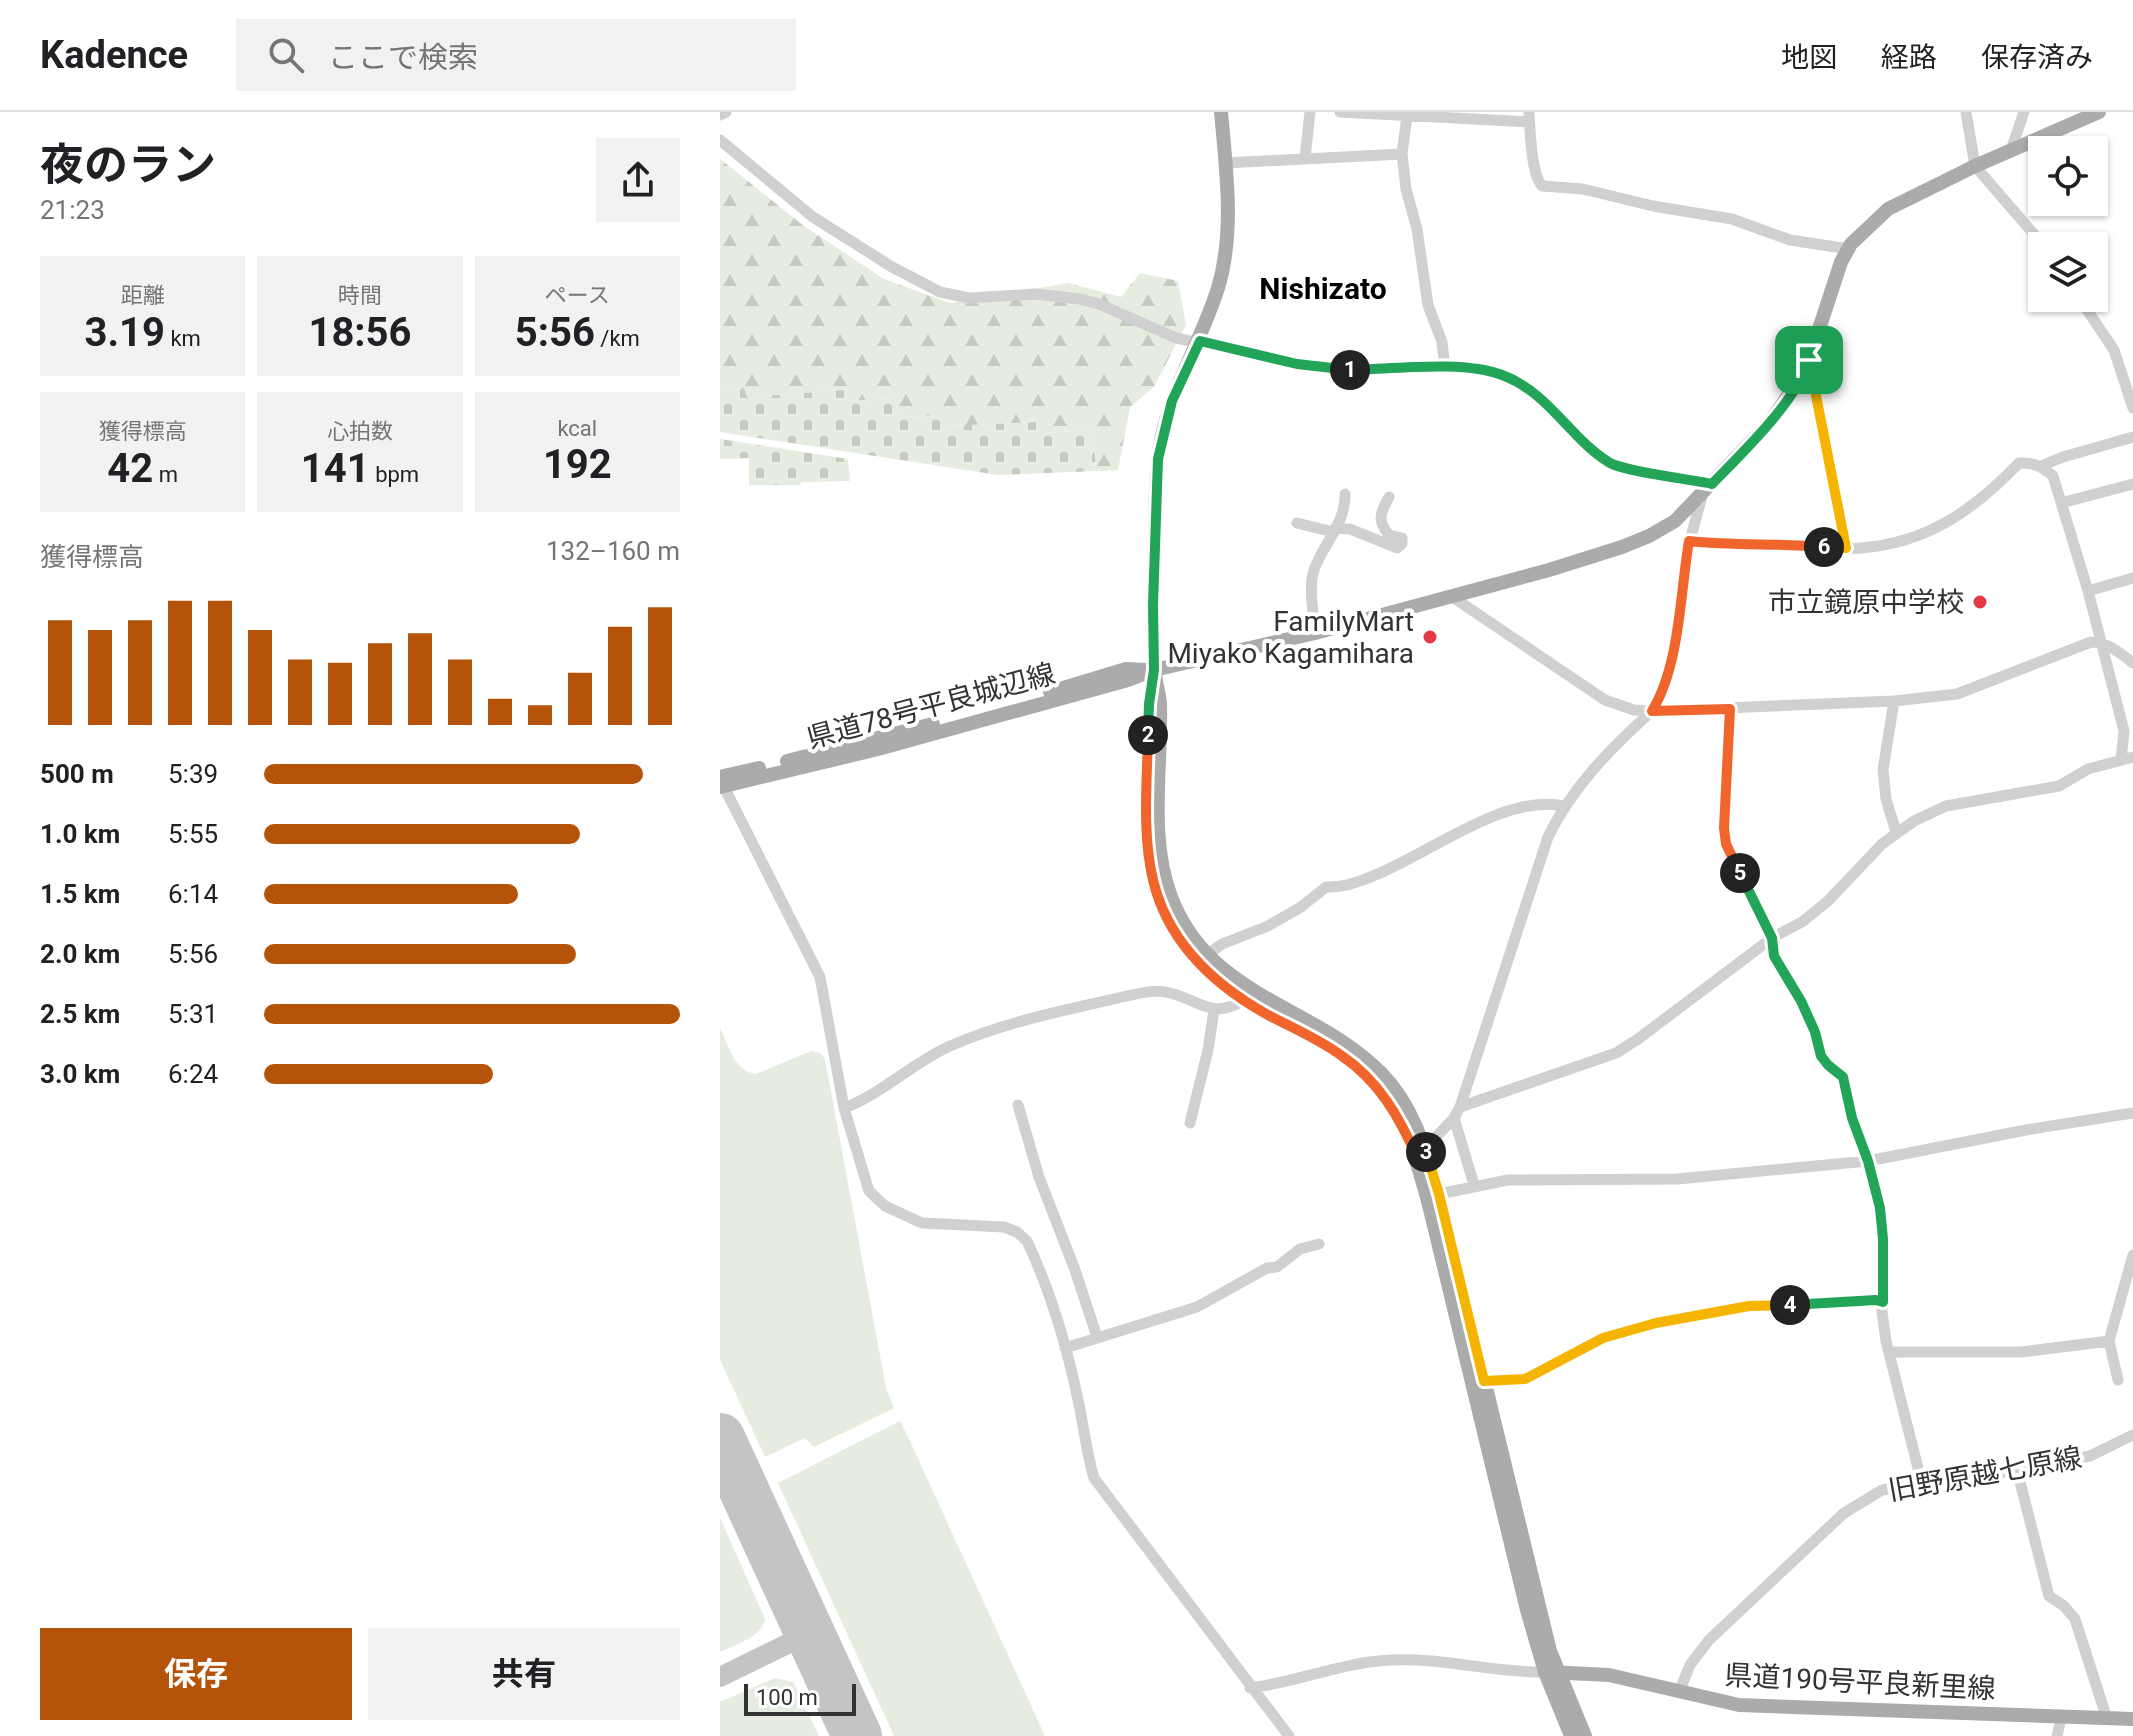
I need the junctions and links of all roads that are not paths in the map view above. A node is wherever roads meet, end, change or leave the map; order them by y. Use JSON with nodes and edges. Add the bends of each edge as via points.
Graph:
{"nodes":[{"id":1,"x":726,"y":112,"type":"edge"},
{"id":2,"x":1221,"y":112,"type":"edge"},
{"id":3,"x":1310,"y":112,"type":"edge"},
{"id":4,"x":1340,"y":112,"type":"edge"},
{"id":5,"x":1966,"y":112,"type":"edge"},
{"id":6,"x":2024,"y":112,"type":"edge"},
{"id":7,"x":2099,"y":112,"type":"edge"},
{"id":8,"x":1364,"y":113,"type":"edge"},
{"id":9,"x":720,"y":115,"type":"edge"},
{"id":10,"x":1407,"y":116,"type":"junction"},
{"id":11,"x":1529,"y":117,"type":"edge"},
{"id":12,"x":720,"y":140,"type":"edge"},
{"id":13,"x":2011,"y":150,"type":"junction"},
{"id":14,"x":1402,"y":154,"type":"junction"},
{"id":15,"x":1305,"y":158,"type":"junction"},
{"id":16,"x":1225,"y":163,"type":"junction"},
{"id":17,"x":1975,"y":166,"type":"junction"},
{"id":18,"x":2032,"y":232,"type":"edge"},
{"id":19,"x":1849,"y":249,"type":"junction"},
{"id":20,"x":2088,"y":312,"type":"edge"},
{"id":21,"x":1200,"y":341,"type":"junction"},
{"id":22,"x":1809,"y":360,"type":"junction"},
{"id":23,"x":1445,"y":368,"type":"junction"},
{"id":24,"x":2133,"y":408,"type":"edge"},
{"id":25,"x":2133,"y":437,"type":"edge"},
{"id":26,"x":2041,"y":466,"type":"junction"},
{"id":27,"x":2133,"y":484,"type":"edge"},
{"id":28,"x":1708,"y":488,"type":"junction"},
{"id":29,"x":1345,"y":494,"type":"dead end"},
{"id":30,"x":1389,"y":497,"type":"dead end"},
{"id":31,"x":2061,"y":503,"type":"junction"},
{"id":32,"x":1380,"y":521,"type":"junction"},
{"id":33,"x":1297,"y":523,"type":"dead end"},
{"id":34,"x":1334,"y":530,"type":"junction"},
{"id":35,"x":1369,"y":538,"type":"junction"},
{"id":36,"x":1689,"y":541,"type":"junction"},
{"id":37,"x":1846,"y":548,"type":"junction"},
{"id":38,"x":2133,"y":578,"type":"edge"},
{"id":39,"x":2088,"y":591,"type":"junction"},
{"id":40,"x":1451,"y":596,"type":"junction"},
{"id":41,"x":1315,"y":633,"type":"junction"},
{"id":42,"x":2101,"y":642,"type":"junction"},
{"id":43,"x":2133,"y":663,"type":"edge"},
{"id":44,"x":1154,"y":670,"type":"junction"},
{"id":45,"x":1894,"y":701,"type":"junction"},
{"id":46,"x":1730,"y":709,"type":"junction"},
{"id":47,"x":1652,"y":711,"type":"junction"},
{"id":48,"x":2129,"y":730,"type":"edge"},
{"id":49,"x":2127,"y":759,"type":"edge"},
{"id":50,"x":721,"y":784,"type":"edge"},
{"id":51,"x":1564,"y":806,"type":"junction"},
{"id":52,"x":1896,"y":832,"type":"junction"},
{"id":53,"x":1772,"y":938,"type":"junction"},
{"id":54,"x":1207,"y":955,"type":"junction"},
{"id":55,"x":1244,"y":1000,"type":"junction"},
{"id":56,"x":1214,"y":1010,"type":"junction"},
{"id":57,"x":1018,"y":1105,"type":"dead end"},
{"id":58,"x":844,"y":1108,"type":"junction"},
{"id":59,"x":1457,"y":1113,"type":"junction"},
{"id":60,"x":2133,"y":1113,"type":"edge"},
{"id":61,"x":1190,"y":1123,"type":"dead end"},
{"id":62,"x":1421,"y":1153,"type":"junction"},
{"id":63,"x":1868,"y":1161,"type":"junction"},
{"id":64,"x":1474,"y":1185,"type":"junction"},
{"id":65,"x":1439,"y":1194,"type":"junction"},
{"id":66,"x":1319,"y":1244,"type":"dead end"},
{"id":67,"x":2133,"y":1255,"type":"edge"},
{"id":68,"x":1883,"y":1302,"type":"junction"},
{"id":69,"x":1097,"y":1337,"type":"junction"},
{"id":70,"x":2109,"y":1341,"type":"junction"},
{"id":71,"x":1065,"y":1348,"type":"junction"},
{"id":72,"x":1889,"y":1352,"type":"junction"},
{"id":73,"x":2118,"y":1380,"type":"dead end"},
{"id":74,"x":1484,"y":1381,"type":"junction"},
{"id":75,"x":2133,"y":1435,"type":"edge"},
{"id":76,"x":2017,"y":1470,"type":"junction"},
{"id":77,"x":1922,"y":1484,"type":"junction"},
{"id":78,"x":1552,"y":1672,"type":"junction"},
{"id":79,"x":1250,"y":1688,"type":"junction"},
{"id":80,"x":1679,"y":1692,"type":"junction"},
{"id":81,"x":2061,"y":1719,"type":"junction"},
{"id":82,"x":2107,"y":1719,"type":"junction"},
{"id":83,"x":2133,"y":1719,"type":"edge"},
{"id":84,"x":1289,"y":1736,"type":"edge"},
{"id":85,"x":1571,"y":1736,"type":"edge"},
{"id":86,"x":1585,"y":1736,"type":"edge"},
{"id":87,"x":2057,"y":1736,"type":"edge"}],
"edges":[{"from":1,"to":9,"type":"street"},
{"from":2,"to":16,"type":"main road"},
{"from":3,"to":15,"type":"street"},
{"from":4,"to":8,"type":"street"},
{"from":5,"to":17,"type":"street"},
{"from":6,"to":13,"type":"street"},
{"from":7,"to":13,"type":"main road","name":"県道78号平良城辺線"},
{"from":8,"to":10,"type":"street"},
{"from":10,"to":11,"type":"street"},
{"from":10,"to":14,"type":"street"},
{"from":11,"to":19,"type":"street","via":[[1542,186],[1583,189],[1732,219],[1790,240]]},
{"from":12,"to":21,"type":"street","via":[[813,217],[940,292],[969,298],[1036,294],[1080,299],[1176,338]]},
{"from":13,"to":17,"type":"main road","name":"県道78号平良城辺線"},
{"from":14,"to":15,"type":"street"},
{"from":14,"to":23,"type":"street","via":[[1428,305]]},
{"from":15,"to":16,"type":"street"},
{"from":16,"to":21,"type":"main road","via":[[1223,266]]},
{"from":17,"to":18,"type":"street"},
{"from":17,"to":19,"type":"main road","name":"県道78号平良城辺線","via":[[1888,209]]},
{"from":19,"to":22,"type":"main road","name":"県道78号平良城辺線"},
{"from":20,"to":24,"type":"street","via":[[2114,350]]},
{"from":21,"to":23,"type":"street","via":[[1329,368]]},
{"from":21,"to":44,"type":"main road","via":[[1172,401],[1158,459]]},
{"from":22,"to":28,"type":"main road","name":"県道78号平良城辺線","via":[[1769,423]]},
{"from":22,"to":37,"type":"street"},
{"from":23,"to":28,"type":"street","via":[[1504,375],[1534,391],[1612,464]]},
{"from":25,"to":26,"type":"street"},
{"from":26,"to":31,"type":"street","via":[[2053,476]]},
{"from":26,"to":37,"type":"street","via":[[2019,463],[1997,486],[1930,533]]},
{"from":27,"to":31,"type":"street"},
{"from":28,"to":36,"type":"street"},
{"from":28,"to":40,"type":"main road","name":"県道78号平良城辺線","via":[[1675,521],[1649,536]]},
{"from":29,"to":34,"type":"street","via":[[1346,508]]},
{"from":30,"to":32,"type":"street"},
{"from":31,"to":39,"type":"street"},
{"from":32,"to":35,"type":"street"},
{"from":32,"to":35,"type":"street","via":[[1389,535],[1402,538],[1402,544],[1397,548]]},
{"from":33,"to":34,"type":"street"},
{"from":34,"to":35,"type":"street","via":[[1350,529]]},
{"from":34,"to":41,"type":"street","via":[[1314,570]]},
{"from":36,"to":37,"type":"street"},
{"from":36,"to":47,"type":"street","via":[[1670,666]]},
{"from":38,"to":39,"type":"street"},
{"from":39,"to":42,"type":"street"},
{"from":40,"to":41,"type":"main road","name":"県道78号平良城辺線"},
{"from":40,"to":47,"type":"street","via":[[1605,700]]},
{"from":41,"to":44,"type":"main road","name":"県道78号平良城辺線"},
{"from":42,"to":43,"type":"street"},
{"from":42,"to":45,"type":"street","via":[[1957,694]]},
{"from":42,"to":48,"type":"street"},
{"from":44,"to":50,"type":"main road","name":"県道78号平良城辺線","via":[[878,749]]},
{"from":44,"to":54,"type":"main road","via":[[1160,701],[1158,827],[1163,873],[1178,913]]},
{"from":44,"to":55,"type":"main road","via":[[1146,799],[1154,882],[1190,955]]},
{"from":45,"to":46,"type":"street"},
{"from":45,"to":52,"type":"street","via":[[1883,770]]},
{"from":46,"to":47,"type":"street"},
{"from":46,"to":53,"type":"street","via":[[1726,844]]},
{"from":47,"to":51,"type":"street"},
{"from":48,"to":49,"type":"street"},
{"from":49,"to":52,"type":"street","via":[[2088,769],[2059,786],[1946,806]]},
{"from":50,"to":58,"type":"street","via":[[820,977]]},
{"from":51,"to":54,"type":"street","via":[[1531,803],[1456,833],[1389,870],[1340,888],[1326,887],[1268,926]]},
{"from":51,"to":59,"type":"street","via":[[1548,837]]},
{"from":52,"to":53,"type":"street","via":[[1828,901]]},
{"from":53,"to":59,"type":"street","via":[[1616,1053]]},
{"from":53,"to":63,"type":"street","via":[[1774,956],[1801,1001],[1821,1056],[1843,1077]]},
{"from":54,"to":62,"type":"main road","via":[[1241,984],[1357,1051],[1394,1088],[1409,1112]]},
{"from":55,"to":56,"type":"street"},
{"from":55,"to":62,"type":"main road","via":[[1336,1051],[1362,1072],[1380,1089]]},
{"from":56,"to":58,"type":"street","via":[[1167,992],[1148,991],[1038,1016],[948,1047]]},
{"from":56,"to":61,"type":"street"},
{"from":57,"to":69,"type":"street"},
{"from":58,"to":71,"type":"street","via":[[869,1191],[885,1206],[922,1223],[1004,1227],[1027,1241]]},
{"from":59,"to":62,"type":"street"},
{"from":59,"to":64,"type":"street"},
{"from":60,"to":63,"type":"street"},
{"from":62,"to":65,"type":"main road"},
{"from":62,"to":78,"type":"main road","via":[[1527,1610]]},
{"from":63,"to":64,"type":"street","via":[[1678,1179]]},
{"from":63,"to":68,"type":"street","via":[[1882,1224]]},
{"from":64,"to":65,"type":"street"},
{"from":65,"to":74,"type":"main road"},
{"from":66,"to":69,"type":"street","via":[[1300,1249],[1277,1267],[1197,1307]]},
{"from":67,"to":70,"type":"street"},
{"from":68,"to":72,"type":"street"},
{"from":68,"to":74,"type":"street","via":[[1724,1309],[1603,1338],[1525,1379]]},
{"from":69,"to":71,"type":"street"},
{"from":70,"to":72,"type":"street","via":[[2021,1352]]},
{"from":70,"to":73,"type":"street"},
{"from":71,"to":79,"type":"street","via":[[1094,1478]]},
{"from":72,"to":77,"type":"street"},
{"from":74,"to":78,"type":"main road"},
{"from":75,"to":76,"type":"street","name":"旧野原越七原線","via":[[2090,1456]]},
{"from":76,"to":77,"type":"street","name":"旧野原越七原線"},
{"from":76,"to":82,"type":"street","via":[[2049,1596],[2075,1619]]},
{"from":77,"to":80,"type":"street","name":"旧野原越七原線","via":[[1882,1490],[1844,1513],[1709,1640]]},
{"from":78,"to":79,"type":"street","via":[[1389,1660]]},
{"from":78,"to":80,"type":"main road","name":"県道190号平良新里線","via":[[1609,1675]]},
{"from":78,"to":85,"type":"main road"},
{"from":78,"to":86,"type":"main road"},
{"from":79,"to":84,"type":"street"},
{"from":80,"to":81,"type":"main road","name":"県道190号平良新里線","via":[[1752,1706]]},
{"from":81,"to":82,"type":"main road","name":"県道190号平良新里線"},
{"from":81,"to":87,"type":"street"},
{"from":82,"to":83,"type":"main road","name":"県道190号平良新里線"}]}
